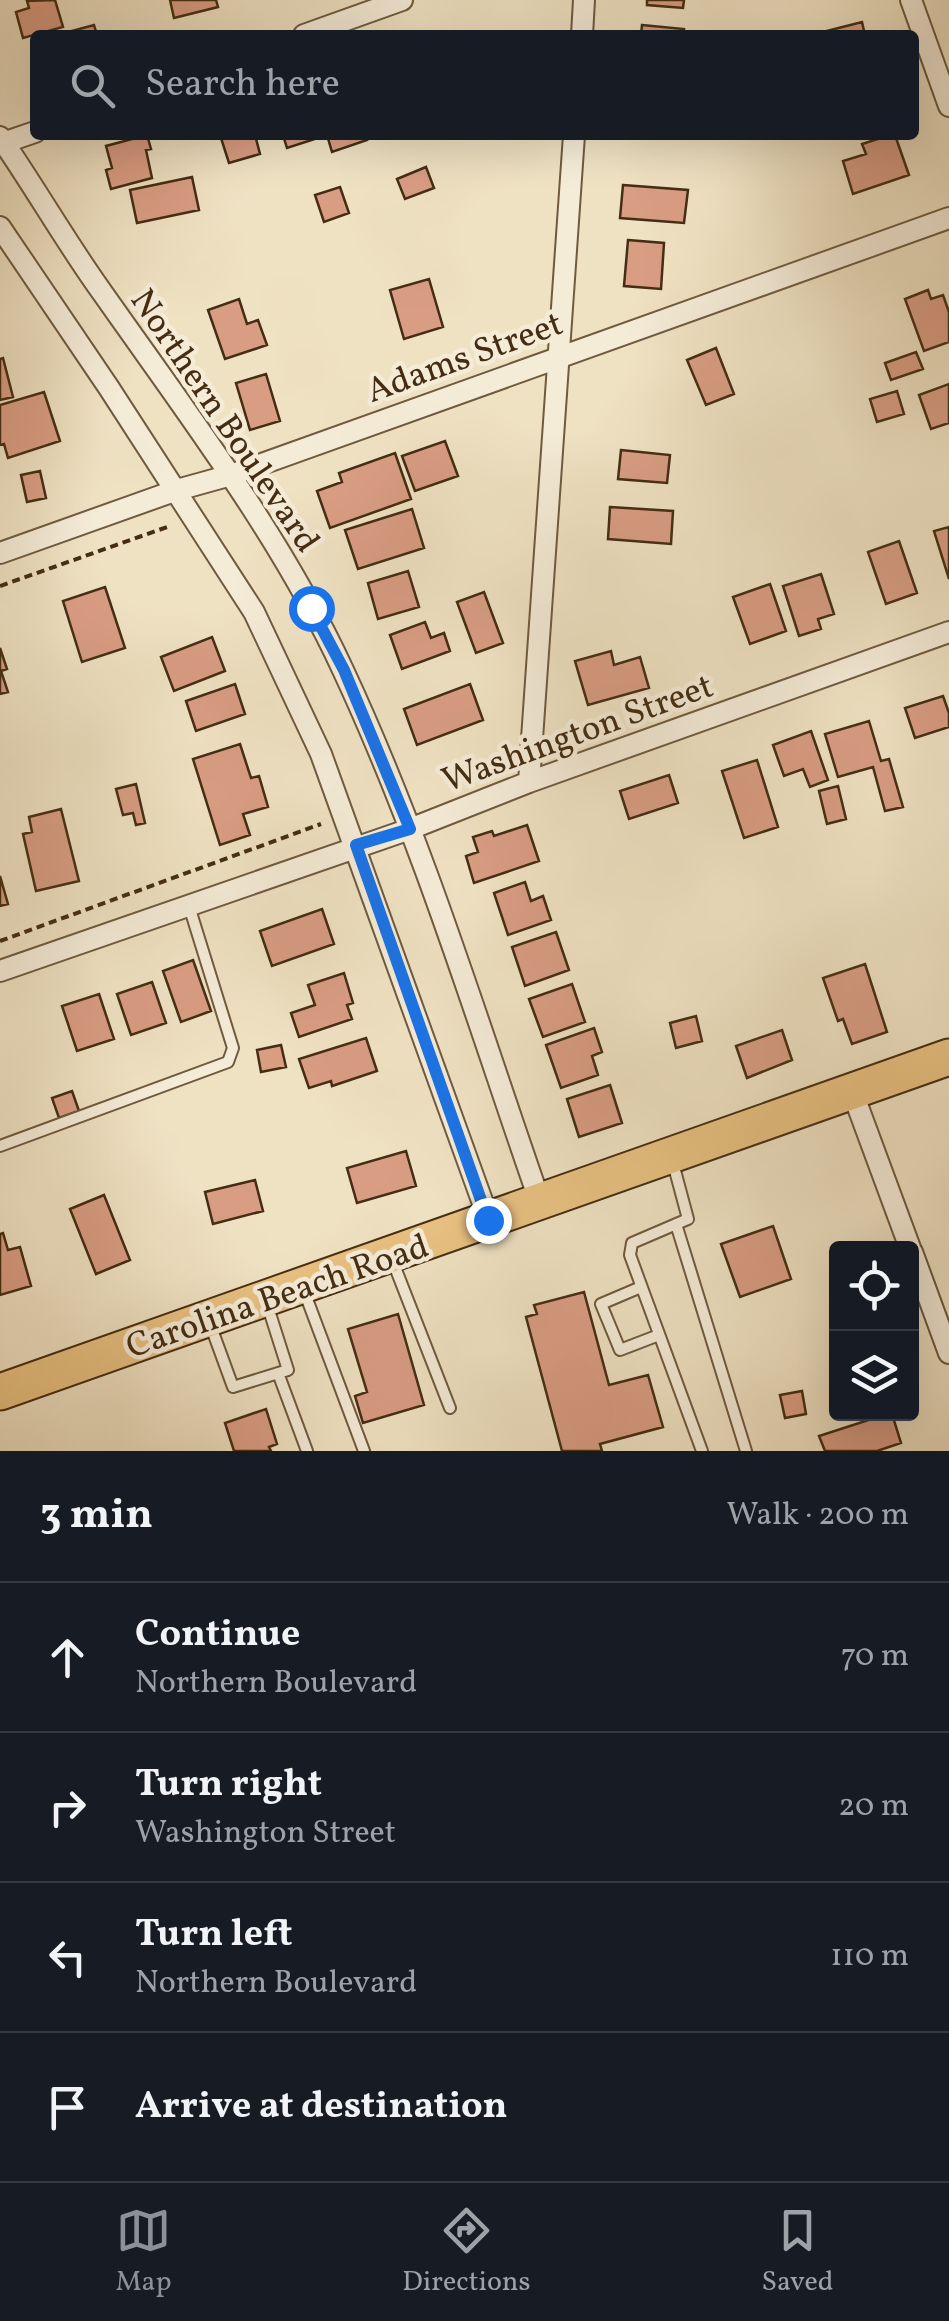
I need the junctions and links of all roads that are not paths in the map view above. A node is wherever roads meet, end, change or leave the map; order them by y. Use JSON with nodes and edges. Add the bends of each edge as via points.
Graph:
{"nodes":[{"id":1,"x":402,"y":0,"type":"edge"},
{"id":2,"x":584,"y":0,"type":"edge"},
{"id":3,"x":912,"y":0,"type":"edge"},
{"id":4,"x":318,"y":30,"type":"edge"},
{"id":5,"x":582,"y":30,"type":"edge"},
{"id":6,"x":949,"y":106,"type":"edge"},
{"id":7,"x":30,"y":133,"type":"edge"},
{"id":8,"x":574,"y":140,"type":"edge"},
{"id":9,"x":1,"y":142,"type":"edge"},
{"id":10,"x":949,"y":218,"type":"edge"},
{"id":11,"x":0,"y":227,"type":"edge"},
{"id":12,"x":558,"y":357,"type":"junction"},
{"id":13,"x":231,"y":475,"type":"junction"},
{"id":14,"x":176,"y":490,"type":"junction"},
{"id":15,"x":0,"y":553,"type":"edge"},
{"id":16,"x":949,"y":632,"type":"edge"},
{"id":17,"x":529,"y":782,"type":"junction"},
{"id":18,"x":410,"y":829,"type":"junction"},
{"id":19,"x":356,"y":845,"type":"junction"},
{"id":20,"x":189,"y":906,"type":"junction"},
{"id":21,"x":0,"y":971,"type":"edge"},
{"id":22,"x":949,"y":1057,"type":"edge"},
{"id":23,"x":852,"y":1091,"type":"junction"},
{"id":24,"x":0,"y":1146,"type":"edge"},
{"id":25,"x":671,"y":1156,"type":"junction"},
{"id":26,"x":540,"y":1202,"type":"junction"},
{"id":27,"x":488,"y":1220,"type":"junction"},
{"id":28,"x":676,"y":1224,"type":"junction"},
{"id":29,"x":908,"y":1241,"type":"edge"},
{"id":30,"x":390,"y":1256,"type":"junction"},
{"id":31,"x":919,"y":1272,"type":"edge"},
{"id":32,"x":302,"y":1286,"type":"junction"},
{"id":33,"x":641,"y":1287,"type":"junction"},
{"id":34,"x":266,"y":1298,"type":"junction"},
{"id":35,"x":208,"y":1319,"type":"junction"},
{"id":36,"x":659,"y":1336,"type":"junction"},
{"id":37,"x":949,"y":1354,"type":"edge"},
{"id":38,"x":278,"y":1372,"type":"junction"},
{"id":39,"x":0,"y":1392,"type":"edge"},
{"id":40,"x":450,"y":1408,"type":"dead end"},
{"id":41,"x":307,"y":1451,"type":"edge"},
{"id":42,"x":364,"y":1451,"type":"edge"},
{"id":43,"x":702,"y":1451,"type":"edge"},
{"id":44,"x":746,"y":1451,"type":"edge"}],
"edges":[{"from":1,"to":4,"type":"street"},
{"from":2,"to":5,"type":"street"},
{"from":3,"to":6,"type":"street"},
{"from":7,"to":9,"type":"street"},
{"from":8,"to":12,"type":"street"},
{"from":9,"to":13,"type":"street","name":"Northern Boulevard"},
{"from":10,"to":12,"type":"street","name":"Adams Street"},
{"from":11,"to":14,"type":"street"},
{"from":12,"to":13,"type":"street","name":"Adams Street"},
{"from":12,"to":17,"type":"street"},
{"from":13,"to":14,"type":"street","name":"Adams Street"},
{"from":13,"to":18,"type":"street","name":"Northern Boulevard","via":[[344,670]]},
{"from":14,"to":15,"type":"street","name":"Adams Street"},
{"from":14,"to":19,"type":"street","via":[[254,612]]},
{"from":16,"to":17,"type":"street","name":"Washington Street"},
{"from":17,"to":18,"type":"street","name":"Washington Street"},
{"from":18,"to":19,"type":"street","name":"Washington Street"},
{"from":18,"to":26,"type":"street","name":"Northern Boulevard"},
{"from":19,"to":20,"type":"street","name":"Washington Street"},
{"from":19,"to":27,"type":"street"},
{"from":20,"to":21,"type":"street","name":"Washington Street"},
{"from":20,"to":24,"type":"lane","via":[[234,1048],[228,1062]]},
{"from":22,"to":23,"type":"highway","name":"Carolina Beach Road"},
{"from":23,"to":25,"type":"highway","name":"Carolina Beach Road"},
{"from":23,"to":29,"type":"street"},
{"from":25,"to":26,"type":"highway","name":"Carolina Beach Road"},
{"from":25,"to":28,"type":"lane","via":[[688,1218]]},
{"from":26,"to":27,"type":"highway","name":"Carolina Beach Road"},
{"from":27,"to":30,"type":"highway","name":"Carolina Beach Road"},
{"from":28,"to":33,"type":"lane","via":[[632,1243]]},
{"from":28,"to":44,"type":"lane"},
{"from":30,"to":32,"type":"highway","name":"Carolina Beach Road"},
{"from":30,"to":40,"type":"lane"},
{"from":31,"to":37,"type":"street"},
{"from":32,"to":34,"type":"highway","name":"Carolina Beach Road"},
{"from":32,"to":42,"type":"lane"},
{"from":33,"to":36,"type":"lane"},
{"from":33,"to":36,"type":"lane","via":[[601,1304],[620,1350]]},
{"from":34,"to":35,"type":"highway","name":"Carolina Beach Road"},
{"from":34,"to":38,"type":"lane","via":[[288,1370]]},
{"from":35,"to":38,"type":"lane","via":[[232,1387]]},
{"from":35,"to":39,"type":"highway","name":"Carolina Beach Road"},
{"from":36,"to":43,"type":"lane"},
{"from":38,"to":41,"type":"lane"}]}
